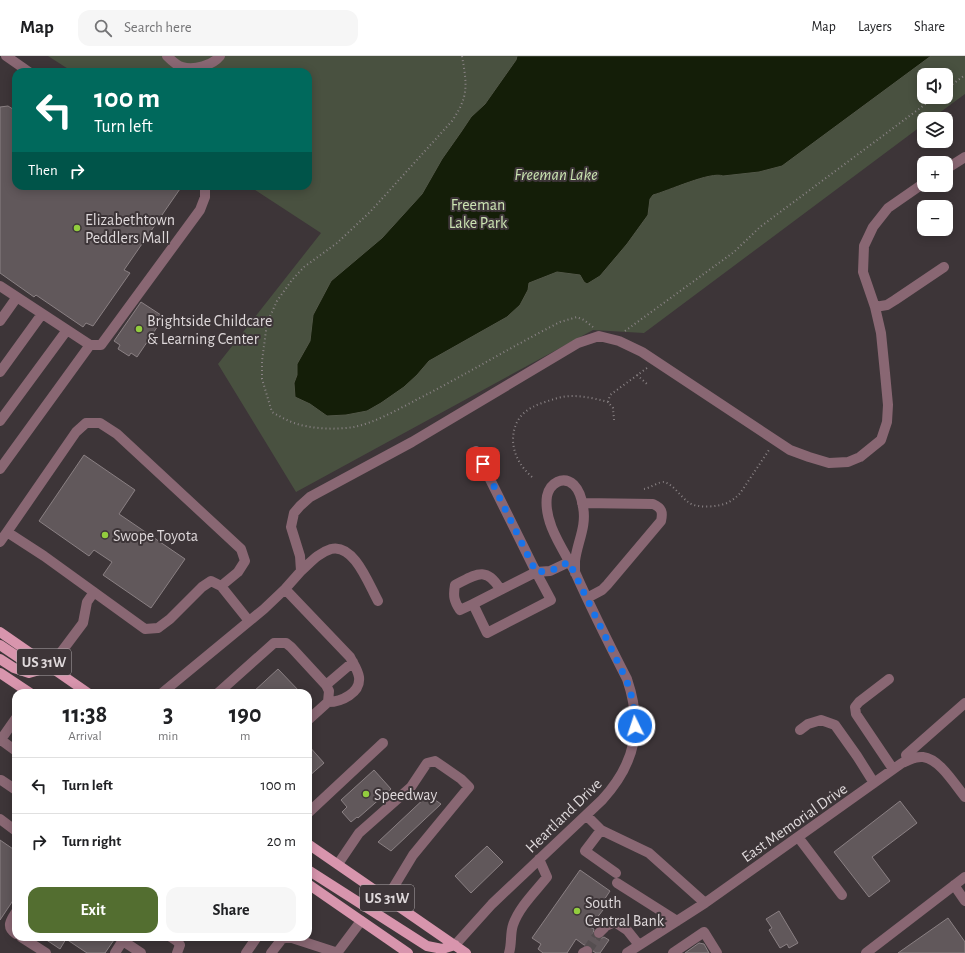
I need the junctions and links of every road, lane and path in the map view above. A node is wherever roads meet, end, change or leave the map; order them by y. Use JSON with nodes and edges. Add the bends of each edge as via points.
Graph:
{"nodes":[{"id":1,"x":6,"y":56,"type":"edge"},
{"id":2,"x":167,"y":56,"type":"edge"},
{"id":3,"x":220,"y":56,"type":"edge"},
{"id":4,"x":462,"y":56,"type":"edge"},
{"id":5,"x":23,"y":68,"type":"edge"},
{"id":6,"x":965,"y":75,"type":"edge"},
{"id":7,"x":953,"y":84,"type":"edge"},
{"id":8,"x":926,"y":104,"type":"edge"},
{"id":9,"x":965,"y":158,"type":"edge"},
{"id":10,"x":953,"y":165,"type":"edge"},
{"id":11,"x":917,"y":188,"type":"edge"},
{"id":12,"x":205,"y":190,"type":"edge"},
{"id":13,"x":944,"y":268,"type":"dead end"},
{"id":14,"x":0,"y":286,"type":"edge"},
{"id":15,"x":17,"y":297,"type":"junction"},
{"id":16,"x":875,"y":307,"type":"junction"},
{"id":17,"x":42,"y":314,"type":"junction"},
{"id":18,"x":0,"y":321,"type":"edge"},
{"id":19,"x":596,"y":329,"type":"dead end"},
{"id":20,"x":67,"y":330,"type":"junction"},
{"id":21,"x":620,"y":335,"type":"dead end"},
{"id":22,"x":90,"y":346,"type":"junction"},
{"id":23,"x":647,"y":368,"type":"dead end"},
{"id":24,"x":0,"y":372,"type":"edge"},
{"id":25,"x":637,"y":376,"type":"junction"},
{"id":26,"x":647,"y":384,"type":"dead end"},
{"id":27,"x":608,"y":402,"type":"junction"},
{"id":28,"x":614,"y":420,"type":"dead end"},
{"id":29,"x":0,"y":421,"type":"edge"},
{"id":30,"x":770,"y":447,"type":"dead end"},
{"id":31,"x":476,"y":451,"type":"dead end"},
{"id":32,"x":0,"y":468,"type":"edge"},
{"id":33,"x":532,"y":477,"type":"dead end"},
{"id":34,"x":644,"y":489,"type":"dead end"},
{"id":35,"x":582,"y":503,"type":"junction"},
{"id":36,"x":7,"y":532,"type":"junction"},
{"id":37,"x":0,"y":542,"type":"edge"},
{"id":38,"x":569,"y":562,"type":"junction"},
{"id":39,"x":301,"y":571,"type":"junction"},
{"id":40,"x":536,"y":572,"type":"junction"},
{"id":41,"x":575,"y":573,"type":"junction"},
{"id":42,"x":221,"y":586,"type":"junction"},
{"id":43,"x":285,"y":589,"type":"junction"},
{"id":44,"x":500,"y":589,"type":"junction"},
{"id":45,"x":94,"y":592,"type":"junction"},
{"id":46,"x":587,"y":598,"type":"junction"},
{"id":47,"x":378,"y":601,"type":"dead end"},
{"id":48,"x":473,"y":604,"type":"junction"},
{"id":49,"x":249,"y":620,"type":"junction"},
{"id":50,"x":0,"y":632,"type":"edge"},
{"id":51,"x":0,"y":645,"type":"edge"},
{"id":52,"x":0,"y":659,"type":"edge"},
{"id":53,"x":39,"y":659,"type":"junction"},
{"id":54,"x":353,"y":662,"type":"junction"},
{"id":55,"x":50,"y":667,"type":"junction"},
{"id":56,"x":0,"y":673,"type":"edge"},
{"id":57,"x":889,"y":679,"type":"dead end"},
{"id":58,"x":326,"y":685,"type":"junction"},
{"id":59,"x":24,"y":689,"type":"edge"},
{"id":60,"x":82,"y":689,"type":"edge"},
{"id":61,"x":167,"y":689,"type":"edge"},
{"id":62,"x":222,"y":689,"type":"edge"},
{"id":63,"x":328,"y":702,"type":"junction"},
{"id":64,"x":965,"y":703,"type":"edge"},
{"id":65,"x":312,"y":716,"type":"edge"},
{"id":66,"x":12,"y":722,"type":"edge"},
{"id":67,"x":4,"y":729,"type":"edge"},
{"id":68,"x":800,"y":730,"type":"dead end"},
{"id":69,"x":0,"y":741,"type":"edge"},
{"id":70,"x":383,"y":743,"type":"dead end"},
{"id":71,"x":12,"y":748,"type":"edge"},
{"id":72,"x":907,"y":761,"type":"junction"},
{"id":73,"x":893,"y":769,"type":"junction"},
{"id":74,"x":1,"y":780,"type":"edge"},
{"id":75,"x":874,"y":783,"type":"junction"},
{"id":76,"x":12,"y":787,"type":"edge"},
{"id":77,"x":965,"y":797,"type":"edge"},
{"id":78,"x":312,"y":810,"type":"edge"},
{"id":79,"x":586,"y":815,"type":"junction"},
{"id":80,"x":0,"y":819,"type":"edge"},
{"id":81,"x":12,"y":827,"type":"edge"},
{"id":82,"x":602,"y":830,"type":"junction"},
{"id":83,"x":798,"y":837,"type":"junction"},
{"id":84,"x":312,"y":847,"type":"edge"},
{"id":85,"x":539,"y":859,"type":"junction"},
{"id":86,"x":338,"y":864,"type":"junction"},
{"id":87,"x":312,"y":873,"type":"edge"},
{"id":88,"x":965,"y":877,"type":"edge"},
{"id":89,"x":954,"y":885,"type":"junction"},
{"id":90,"x":312,"y":887,"type":"edge"},
{"id":91,"x":842,"y":895,"type":"dead end"},
{"id":92,"x":387,"y":898,"type":"junction"},
{"id":93,"x":965,"y":901,"type":"edge"},
{"id":94,"x":705,"y":903,"type":"junction"},
{"id":95,"x":12,"y":919,"type":"edge"},
{"id":96,"x":361,"y":921,"type":"junction"},
{"id":97,"x":677,"y":922,"type":"junction"},
{"id":98,"x":12,"y":932,"type":"edge"},
{"id":99,"x":599,"y":933,"type":"tunnel mouth"},
{"id":100,"x":27,"y":941,"type":"edge"},
{"id":101,"x":123,"y":941,"type":"edge"},
{"id":102,"x":126,"y":941,"type":"edge"},
{"id":103,"x":177,"y":941,"type":"edge"},
{"id":104,"x":254,"y":941,"type":"edge"},
{"id":105,"x":280,"y":941,"type":"edge"},
{"id":106,"x":300,"y":941,"type":"edge"},
{"id":107,"x":455,"y":945,"type":"junction"},
{"id":108,"x":639,"y":945,"type":"junction"},
{"id":109,"x":46,"y":953,"type":"edge"},
{"id":110,"x":115,"y":953,"type":"edge"},
{"id":111,"x":141,"y":953,"type":"edge"},
{"id":112,"x":177,"y":953,"type":"edge"},
{"id":113,"x":246,"y":953,"type":"edge"},
{"id":114,"x":271,"y":953,"type":"edge"},
{"id":115,"x":337,"y":953,"type":"edge"},
{"id":116,"x":408,"y":953,"type":"edge"},
{"id":117,"x":466,"y":953,"type":"edge"},
{"id":118,"x":509,"y":953,"type":"edge"},
{"id":119,"x":627,"y":953,"type":"edge"},
{"id":120,"x":673,"y":953,"type":"edge"},
{"id":121,"x":717,"y":953,"type":"edge"},
{"id":122,"x":866,"y":953,"type":"edge"}],
"edges":[{"from":1,"to":5,"type":"street"},
{"from":2,"to":3,"type":"street","via":[[183,68],[199,68],[216,61]]},
{"from":4,"to":19,"type":"path","via":[[466,94],[452,121],[370,212],[337,243],[304,267],[277,301],[267,323],[262,370],[272,412],[294,423],[317,428],[355,427],[425,396],[560,322],[577,317]]},
{"from":6,"to":7,"type":"path"},
{"from":8,"to":21,"type":"path","via":[[760,227],[734,252],[676,296]]},
{"from":9,"to":10,"type":"street"},
{"from":11,"to":16,"type":"street","via":[[888,208],[873,227],[864,246],[862,272]]},
{"from":12,"to":22,"type":"street","via":[[200,210],[160,266],[101,345]]},
{"from":13,"to":16,"type":"street","via":[[887,305]]},
{"from":14,"to":15,"type":"street"},
{"from":15,"to":17,"type":"street"},
{"from":15,"to":18,"type":"street"},
{"from":16,"to":39,"type":"street","via":[[881,333],[888,405],[887,422],[881,440],[860,458],[848,462],[829,462],[790,450],[642,352],[619,341],[599,336],[578,343],[412,442],[310,497],[294,513],[291,527],[300,556]]},
{"from":17,"to":20,"type":"street"},
{"from":17,"to":24,"type":"street"},
{"from":20,"to":22,"type":"street"},
{"from":20,"to":29,"type":"street"},
{"from":22,"to":32,"type":"street"},
{"from":23,"to":25,"type":"path"},
{"from":25,"to":26,"type":"path"},
{"from":25,"to":27,"type":"path","via":[[610,395]]},
{"from":27,"to":28,"type":"path","via":[[613,408]]},
{"from":27,"to":33,"type":"path","via":[[567,396],[527,409],[517,422],[514,445],[517,460]]},
{"from":30,"to":34,"type":"path","via":[[741,492],[736,498],[724,504],[692,506],[664,482]]},
{"from":31,"to":40,"type":"street"},
{"from":35,"to":38,"type":"street","name":"Heartland Drive","via":[[579,492],[568,481],[556,483],[548,493],[549,516]]},
{"from":35,"to":41,"type":"street","name":"Heartland Drive","via":[[584,518],[575,560]]},
{"from":35,"to":46,"type":"street","via":[[653,504],[662,509],[663,514],[661,521],[607,585]]},
{"from":36,"to":37,"type":"street"},
{"from":36,"to":42,"type":"street","via":[[76,432],[86,423],[100,423],[117,434],[241,549],[245,561],[238,572]]},
{"from":36,"to":45,"type":"street"},
{"from":38,"to":40,"type":"street","via":[[550,571]]},
{"from":38,"to":41,"type":"street","name":"Heartland Drive"},
{"from":39,"to":43,"type":"street"},
{"from":39,"to":47,"type":"street","via":[[318,555],[332,549],[345,551],[358,563]]},
{"from":40,"to":44,"type":"street"},
{"from":40,"to":48,"type":"street","via":[[551,600],[493,630],[487,633]]},
{"from":41,"to":46,"type":"street","name":"Heartland Drive"},
{"from":42,"to":45,"type":"street","via":[[211,581],[158,628],[145,629]]},
{"from":42,"to":49,"type":"street"},
{"from":43,"to":49,"type":"street"},
{"from":43,"to":54,"type":"street"},
{"from":44,"to":48,"type":"street"},
{"from":44,"to":48,"type":"street","via":[[488,575],[478,573],[455,585],[453,594],[460,610]]},
{"from":45,"to":55,"type":"street","via":[[87,602],[83,623]]},
{"from":46,"to":79,"type":"street","name":"Heartland Drive","via":[[632,694],[635,726],[629,759],[622,774],[613,788]]},
{"from":49,"to":61,"type":"street"},
{"from":50,"to":53,"type":"main road","number":"US 31W"},
{"from":51,"to":53,"type":"main road","via":[[21,660]]},
{"from":52,"to":55,"type":"main road","via":[[28,674]]},
{"from":53,"to":55,"type":"main road","number":"US 31W"},
{"from":54,"to":58,"type":"street"},
{"from":54,"to":63,"type":"street","via":[[359,678],[355,691],[340,700]]},
{"from":55,"to":60,"type":"main road","number":"US 31W"},
{"from":56,"to":59,"type":"main road","number":"US 31W"},
{"from":57,"to":73,"type":"street","via":[[855,707],[856,714]]},
{"from":58,"to":62,"type":"street","via":[[291,647],[286,643],[274,643]]},
{"from":58,"to":63,"type":"street","via":[[329,691]]},
{"from":63,"to":65,"type":"street"},
{"from":64,"to":72,"type":"street","name":"East Memorial Drive","via":[[906,755]]},
{"from":66,"to":67,"type":"street"},
{"from":67,"to":69,"type":"street"},
{"from":68,"to":75,"type":"street","via":[[821,720],[835,725]]},
{"from":69,"to":71,"type":"street"},
{"from":70,"to":78,"type":"street"},
{"from":72,"to":73,"type":"street","name":"East Memorial Drive"},
{"from":72,"to":77,"type":"street","via":[[923,757],[933,760]]},
{"from":73,"to":75,"type":"street","name":"East Memorial Drive"},
{"from":74,"to":76,"type":"street"},
{"from":75,"to":83,"type":"street","name":"East Memorial Drive"},
{"from":79,"to":82,"type":"street"},
{"from":79,"to":85,"type":"street","name":"Heartland Drive"},
{"from":80,"to":81,"type":"street"},
{"from":82,"to":94,"type":"street","via":[[649,853]]},
{"from":82,"to":97,"type":"street","via":[[585,851],[616,878]]},
{"from":83,"to":91,"type":"street"},
{"from":83,"to":94,"type":"street","name":"East Memorial Drive"},
{"from":84,"to":86,"type":"main road","number":"US 31W"},
{"from":85,"to":107,"type":"street","name":"Heartland Drive","via":[[492,904]]},
{"from":85,"to":118,"type":"street","via":[[547,877],[517,916]]},
{"from":86,"to":92,"type":"main road","number":"US 31W"},
{"from":86,"to":92,"type":"street","via":[[359,833],[411,787],[427,763],[435,761],[461,779],[469,787],[413,854]]},
{"from":87,"to":107,"type":"main road","via":[[427,946],[442,948]]},
{"from":88,"to":89,"type":"street"},
{"from":89,"to":93,"type":"street"},
{"from":89,"to":122,"type":"street"},
{"from":90,"to":96,"type":"main road","number":"US 31W"},
{"from":92,"to":107,"type":"main road","number":"US 31W"},
{"from":94,"to":97,"type":"street","name":"East Memorial Drive"},
{"from":95,"to":98,"type":"street","via":[[9,927]]},
{"from":96,"to":115,"type":"street"},
{"from":96,"to":116,"type":"main road","number":"US 31W"},
{"from":97,"to":108,"type":"street","name":"East Memorial Drive"},
{"from":99,"to":108,"type":"street","via":[[615,922],[627,930]]},
{"from":100,"to":109,"type":"street"},
{"from":101,"to":110,"type":"street"},
{"from":102,"to":111,"type":"street"},
{"from":103,"to":112,"type":"street","via":[[180,945]]},
{"from":104,"to":113,"type":"street"},
{"from":105,"to":114,"type":"street"},
{"from":106,"to":115,"type":"street"},
{"from":107,"to":117,"type":"main road","number":"US 31W"},
{"from":108,"to":119,"type":"street","name":"East Memorial Drive"},
{"from":120,"to":121,"type":"street","via":[[704,932]]}]}
